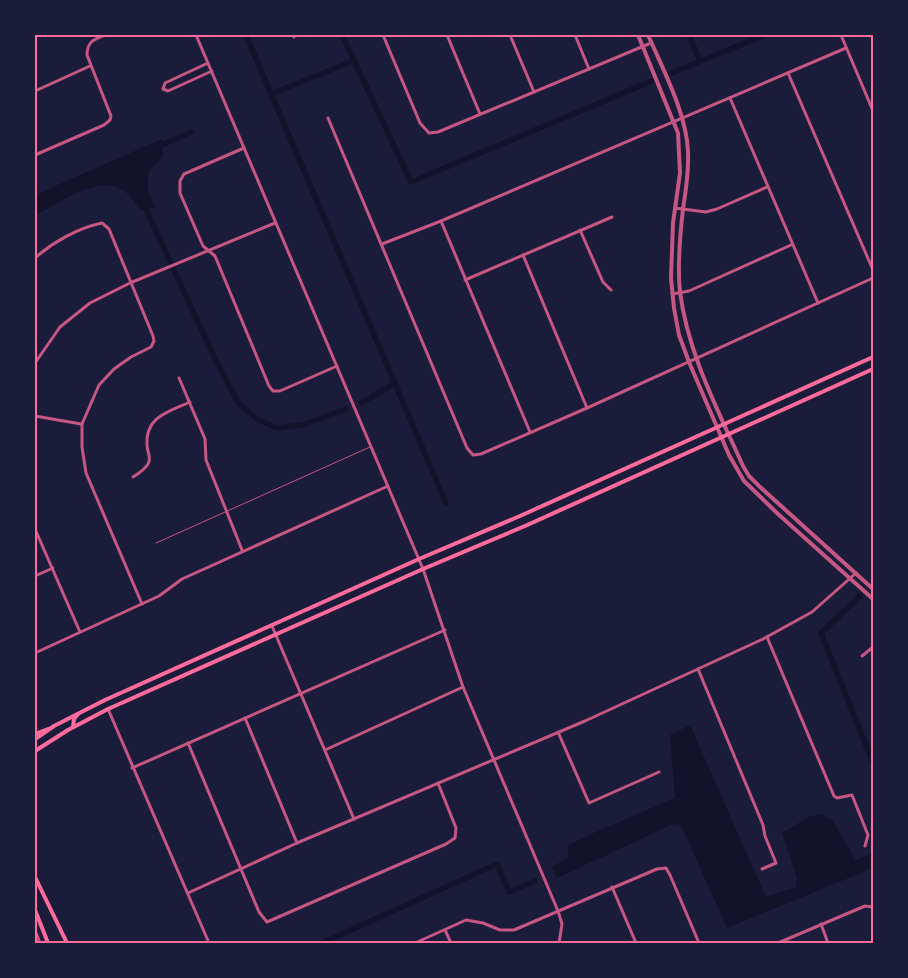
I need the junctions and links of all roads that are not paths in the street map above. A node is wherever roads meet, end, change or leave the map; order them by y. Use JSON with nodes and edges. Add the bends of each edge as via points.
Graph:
{"nodes":[{"id":1,"x":105,"y":35,"type":"edge"},
{"id":2,"x":196,"y":35,"type":"edge"},
{"id":3,"x":383,"y":35,"type":"edge"},
{"id":4,"x":447,"y":35,"type":"edge"},
{"id":5,"x":510,"y":35,"type":"edge"},
{"id":6,"x":575,"y":35,"type":"edge"},
{"id":7,"x":638,"y":35,"type":"edge"},
{"id":8,"x":648,"y":35,"type":"edge"},
{"id":9,"x":841,"y":35,"type":"edge"},
{"id":10,"x":651,"y":43,"type":"junction"},
{"id":11,"x":643,"y":47,"type":"junction"},
{"id":12,"x":846,"y":48,"type":"junction"},
{"id":13,"x":208,"y":63,"type":"junction"},
{"id":14,"x":90,"y":66,"type":"junction"},
{"id":15,"x":589,"y":68,"type":"junction"},
{"id":16,"x":212,"y":71,"type":"junction"},
{"id":17,"x":788,"y":73,"type":"junction"},
{"id":18,"x":35,"y":91,"type":"edge"},
{"id":19,"x":534,"y":92,"type":"junction"},
{"id":20,"x":730,"y":98,"type":"junction"},
{"id":21,"x":873,"y":111,"type":"edge"},
{"id":22,"x":480,"y":114,"type":"junction"},
{"id":23,"x":328,"y":118,"type":"dead end"},
{"id":24,"x":682,"y":118,"type":"junction"},
{"id":25,"x":674,"y":121,"type":"junction"},
{"id":26,"x":244,"y":148,"type":"junction"},
{"id":27,"x":35,"y":155,"type":"edge"},
{"id":28,"x":767,"y":186,"type":"junction"},
{"id":29,"x":675,"y":208,"type":"junction"},
{"id":30,"x":683,"y":210,"type":"junction"},
{"id":31,"x":612,"y":217,"type":"dead end"},
{"id":32,"x":441,"y":221,"type":"junction"},
{"id":33,"x":275,"y":223,"type":"junction"},
{"id":34,"x":580,"y":230,"type":"junction"},
{"id":35,"x":382,"y":244,"type":"junction"},
{"id":36,"x":792,"y":245,"type":"junction"},
{"id":37,"x":210,"y":250,"type":"junction"},
{"id":38,"x":523,"y":255,"type":"junction"},
{"id":39,"x":35,"y":258,"type":"edge"},
{"id":40,"x":873,"y":270,"type":"edge"},
{"id":41,"x":873,"y":278,"type":"edge"},
{"id":42,"x":465,"y":280,"type":"junction"},
{"id":43,"x":130,"y":283,"type":"junction"},
{"id":44,"x":612,"y":290,"type":"dead end"},
{"id":45,"x":680,"y":292,"type":"junction"},
{"id":46,"x":672,"y":294,"type":"junction"},
{"id":47,"x":818,"y":303,"type":"junction"},
{"id":48,"x":873,"y":357,"type":"edge"},
{"id":49,"x":696,"y":359,"type":"junction"},
{"id":50,"x":688,"y":362,"type":"junction"},
{"id":51,"x":35,"y":363,"type":"edge"},
{"id":52,"x":337,"y":366,"type":"junction"},
{"id":53,"x":873,"y":369,"type":"edge"},
{"id":54,"x":179,"y":378,"type":"dead end"},
{"id":55,"x":190,"y":402,"type":"junction"},
{"id":56,"x":587,"y":408,"type":"junction"},
{"id":57,"x":35,"y":416,"type":"edge"},
{"id":58,"x":82,"y":424,"type":"junction"},
{"id":59,"x":724,"y":424,"type":"junction"},
{"id":60,"x":716,"y":428,"type":"junction"},
{"id":61,"x":530,"y":432,"type":"junction"},
{"id":62,"x":729,"y":434,"type":"junction"},
{"id":63,"x":721,"y":437,"type":"junction"},
{"id":64,"x":372,"y":446,"type":"junction"},
{"id":65,"x":133,"y":478,"type":"dead end"},
{"id":66,"x":388,"y":486,"type":"junction"},
{"id":67,"x":226,"y":511,"type":"junction"},
{"id":68,"x":35,"y":529,"type":"edge"},
{"id":69,"x":156,"y":543,"type":"dead end"},
{"id":70,"x":242,"y":550,"type":"junction"},
{"id":71,"x":419,"y":559,"type":"junction"},
{"id":72,"x":53,"y":568,"type":"junction"},
{"id":73,"x":423,"y":569,"type":"junction"},
{"id":74,"x":856,"y":573,"type":"junction"},
{"id":75,"x":35,"y":576,"type":"edge"},
{"id":76,"x":851,"y":579,"type":"junction"},
{"id":77,"x":873,"y":589,"type":"edge"},
{"id":78,"x":873,"y":598,"type":"edge"},
{"id":79,"x":142,"y":604,"type":"junction"},
{"id":80,"x":272,"y":626,"type":"junction"},
{"id":81,"x":445,"y":630,"type":"junction"},
{"id":82,"x":80,"y":632,"type":"junction"},
{"id":83,"x":276,"y":635,"type":"junction"},
{"id":84,"x":767,"y":637,"type":"junction"},
{"id":85,"x":873,"y":647,"type":"edge"},
{"id":86,"x":35,"y":653,"type":"edge"},
{"id":87,"x":862,"y":656,"type":"dead end"},
{"id":88,"x":698,"y":669,"type":"junction"},
{"id":89,"x":463,"y":687,"type":"junction"},
{"id":90,"x":301,"y":693,"type":"junction"},
{"id":91,"x":108,"y":709,"type":"junction"},
{"id":92,"x":79,"y":713,"type":"junction"},
{"id":93,"x":245,"y":718,"type":"junction"},
{"id":94,"x":54,"y":726,"type":"junction"},
{"id":95,"x":73,"y":727,"type":"junction"},
{"id":96,"x":558,"y":732,"type":"junction"},
{"id":97,"x":35,"y":734,"type":"edge"},
{"id":98,"x":35,"y":739,"type":"edge"},
{"id":99,"x":188,"y":743,"type":"junction"},
{"id":100,"x":325,"y":750,"type":"junction"},
{"id":101,"x":35,"y":751,"type":"edge"},
{"id":102,"x":494,"y":760,"type":"junction"},
{"id":103,"x":132,"y":768,"type":"junction"},
{"id":104,"x":659,"y":772,"type":"dead end"},
{"id":105,"x":438,"y":783,"type":"junction"},
{"id":106,"x":354,"y":819,"type":"junction"},
{"id":107,"x":297,"y":843,"type":"junction"},
{"id":108,"x":865,"y":846,"type":"dead end"},
{"id":109,"x":242,"y":868,"type":"junction"},
{"id":110,"x":762,"y":869,"type":"dead end"},
{"id":111,"x":35,"y":877,"type":"edge"},
{"id":112,"x":612,"y":887,"type":"junction"},
{"id":113,"x":188,"y":893,"type":"junction"},
{"id":114,"x":873,"y":907,"type":"edge"},
{"id":115,"x":35,"y":910,"type":"edge"},
{"id":116,"x":558,"y":911,"type":"junction"},
{"id":117,"x":821,"y":924,"type":"junction"},
{"id":118,"x":35,"y":930,"type":"edge"},
{"id":119,"x":445,"y":930,"type":"junction"},
{"id":120,"x":40,"y":943,"type":"edge"},
{"id":121,"x":48,"y":943,"type":"edge"},
{"id":122,"x":67,"y":943,"type":"edge"},
{"id":123,"x":209,"y":943,"type":"edge"},
{"id":124,"x":414,"y":943,"type":"edge"},
{"id":125,"x":451,"y":943,"type":"edge"},
{"id":126,"x":559,"y":943,"type":"edge"},
{"id":127,"x":636,"y":943,"type":"edge"},
{"id":128,"x":699,"y":943,"type":"edge"},
{"id":129,"x":778,"y":943,"type":"edge"},
{"id":130,"x":828,"y":943,"type":"edge"}],
"edges":[{"from":1,"to":14,"type":"street","via":[[87,46]]},
{"from":2,"to":13,"type":"street"},
{"from":3,"to":22,"type":"street","via":[[420,123],[429,133]]},
{"from":4,"to":22,"type":"street"},
{"from":5,"to":19,"type":"street"},
{"from":6,"to":15,"type":"street"},
{"from":7,"to":11,"type":"street"},
{"from":8,"to":10,"type":"street"},
{"from":9,"to":12,"type":"street"},
{"from":10,"to":11,"type":"street"},
{"from":10,"to":24,"type":"street"},
{"from":11,"to":15,"type":"street"},
{"from":11,"to":25,"type":"street"},
{"from":12,"to":17,"type":"street"},
{"from":12,"to":21,"type":"street"},
{"from":13,"to":16,"type":"street"},
{"from":13,"to":16,"type":"street","via":[[165,83],[163,88],[168,91]]},
{"from":14,"to":18,"type":"street"},
{"from":14,"to":27,"type":"street","via":[[110,120]]},
{"from":15,"to":19,"type":"street"},
{"from":16,"to":26,"type":"street"},
{"from":17,"to":20,"type":"street"},
{"from":17,"to":40,"type":"street"},
{"from":19,"to":22,"type":"street"},
{"from":20,"to":24,"type":"street"},
{"from":20,"to":28,"type":"street"},
{"from":23,"to":35,"type":"street"},
{"from":24,"to":25,"type":"street"},
{"from":24,"to":30,"type":"street","via":[[688,151]]},
{"from":25,"to":29,"type":"street","via":[[680,157]]},
{"from":25,"to":32,"type":"street"},
{"from":26,"to":33,"type":"street"},
{"from":26,"to":37,"type":"street","via":[[184,174],[180,181],[180,193],[203,246]]},
{"from":28,"to":30,"type":"street","via":[[717,209],[706,212]]},
{"from":28,"to":36,"type":"street"},
{"from":29,"to":30,"type":"street"},
{"from":29,"to":46,"type":"street"},
{"from":30,"to":45,"type":"street"},
{"from":31,"to":34,"type":"street"},
{"from":32,"to":35,"type":"street"},
{"from":32,"to":42,"type":"street"},
{"from":33,"to":37,"type":"street"},
{"from":33,"to":52,"type":"street"},
{"from":34,"to":38,"type":"street"},
{"from":34,"to":44,"type":"street","via":[[603,282]]},
{"from":35,"to":61,"type":"street","via":[[467,448],[473,455],[481,454]]},
{"from":36,"to":45,"type":"street"},
{"from":36,"to":47,"type":"street"},
{"from":37,"to":43,"type":"street"},
{"from":37,"to":52,"type":"street","via":[[268,386],[273,391]]},
{"from":38,"to":42,"type":"street"},
{"from":38,"to":56,"type":"street"},
{"from":39,"to":43,"type":"street","via":[[61,240],[92,225],[102,224],[109,230]]},
{"from":41,"to":47,"type":"street"},
{"from":42,"to":61,"type":"street"},
{"from":43,"to":51,"type":"street","via":[[90,303],[60,327]]},
{"from":43,"to":58,"type":"street","via":[[154,341],[151,347],[114,369],[99,386]]},
{"from":45,"to":46,"type":"street"},
{"from":45,"to":49,"type":"street"},
{"from":46,"to":50,"type":"street"},
{"from":47,"to":49,"type":"street"},
{"from":48,"to":59,"type":"main road"},
{"from":49,"to":50,"type":"street"},
{"from":49,"to":59,"type":"street"},
{"from":50,"to":56,"type":"street"},
{"from":50,"to":60,"type":"street"},
{"from":52,"to":64,"type":"street"},
{"from":53,"to":62,"type":"main road"},
{"from":54,"to":55,"type":"street"},
{"from":55,"to":65,"type":"street","via":[[161,415],[151,424],[147,434],[148,465]]},
{"from":55,"to":67,"type":"street","via":[[205,439],[206,460]]},
{"from":56,"to":61,"type":"street"},
{"from":57,"to":58,"type":"street"},
{"from":58,"to":79,"type":"street","via":[[86,473]]},
{"from":59,"to":60,"type":"main road"},
{"from":59,"to":62,"type":"street"},
{"from":60,"to":63,"type":"street"},
{"from":60,"to":71,"type":"main road"},
{"from":62,"to":63,"type":"main road"},
{"from":62,"to":74,"type":"street","via":[[749,476]]},
{"from":63,"to":73,"type":"main road"},
{"from":63,"to":76,"type":"street","via":[[744,481]]},
{"from":64,"to":66,"type":"street"},
{"from":64,"to":67,"type":"lane"},
{"from":66,"to":70,"type":"street"},
{"from":66,"to":71,"type":"street"},
{"from":67,"to":69,"type":"lane"},
{"from":67,"to":70,"type":"street"},
{"from":68,"to":72,"type":"street"},
{"from":70,"to":79,"type":"street","via":[[182,579]]},
{"from":71,"to":73,"type":"street"},
{"from":71,"to":80,"type":"main road"},
{"from":72,"to":75,"type":"street"},
{"from":72,"to":82,"type":"street"},
{"from":73,"to":81,"type":"street"},
{"from":73,"to":83,"type":"main road"},
{"from":74,"to":76,"type":"street"},
{"from":74,"to":77,"type":"street"},
{"from":76,"to":78,"type":"street"},
{"from":76,"to":84,"type":"street","via":[[812,612]]},
{"from":79,"to":82,"type":"street"},
{"from":80,"to":83,"type":"street"},
{"from":80,"to":92,"type":"main road"},
{"from":81,"to":89,"type":"street"},
{"from":81,"to":90,"type":"street"},
{"from":82,"to":86,"type":"street"},
{"from":83,"to":90,"type":"street"},
{"from":83,"to":91,"type":"main road"},
{"from":84,"to":88,"type":"street"},
{"from":84,"to":108,"type":"street","via":[[834,796],[852,795],[868,834]]},
{"from":85,"to":87,"type":"street"},
{"from":88,"to":96,"type":"street"},
{"from":88,"to":110,"type":"street","via":[[776,863]]},
{"from":89,"to":100,"type":"street"},
{"from":89,"to":102,"type":"street"},
{"from":90,"to":93,"type":"street"},
{"from":90,"to":100,"type":"street"},
{"from":91,"to":95,"type":"main road"},
{"from":91,"to":103,"type":"street"},
{"from":92,"to":94,"type":"main road"},
{"from":92,"to":95,"type":"main road"},
{"from":93,"to":99,"type":"street"},
{"from":93,"to":107,"type":"street"},
{"from":94,"to":97,"type":"main road"},
{"from":94,"to":98,"type":"main road"},
{"from":95,"to":101,"type":"main road"},
{"from":96,"to":102,"type":"street"},
{"from":96,"to":104,"type":"street","via":[[589,803]]},
{"from":99,"to":103,"type":"street"},
{"from":99,"to":109,"type":"street"},
{"from":100,"to":106,"type":"street"},
{"from":102,"to":105,"type":"street"},
{"from":102,"to":116,"type":"street"},
{"from":103,"to":113,"type":"street"},
{"from":105,"to":106,"type":"street"},
{"from":105,"to":109,"type":"street","via":[[456,828],[455,838],[267,922],[259,912]]},
{"from":106,"to":107,"type":"street"},
{"from":107,"to":109,"type":"street"},
{"from":109,"to":113,"type":"street"},
{"from":111,"to":122,"type":"main road"},
{"from":112,"to":116,"type":"street"},
{"from":112,"to":127,"type":"street"},
{"from":112,"to":128,"type":"street","via":[[657,868],[666,868]]},
{"from":113,"to":123,"type":"street"},
{"from":114,"to":117,"type":"street","via":[[865,906]]},
{"from":115,"to":121,"type":"main road"},
{"from":116,"to":119,"type":"street","via":[[514,930],[500,930],[466,920]]},
{"from":116,"to":126,"type":"street","via":[[562,924]]},
{"from":117,"to":129,"type":"street"},
{"from":117,"to":130,"type":"street"},
{"from":118,"to":120,"type":"street"},
{"from":119,"to":124,"type":"street"},
{"from":119,"to":125,"type":"street"}]}
